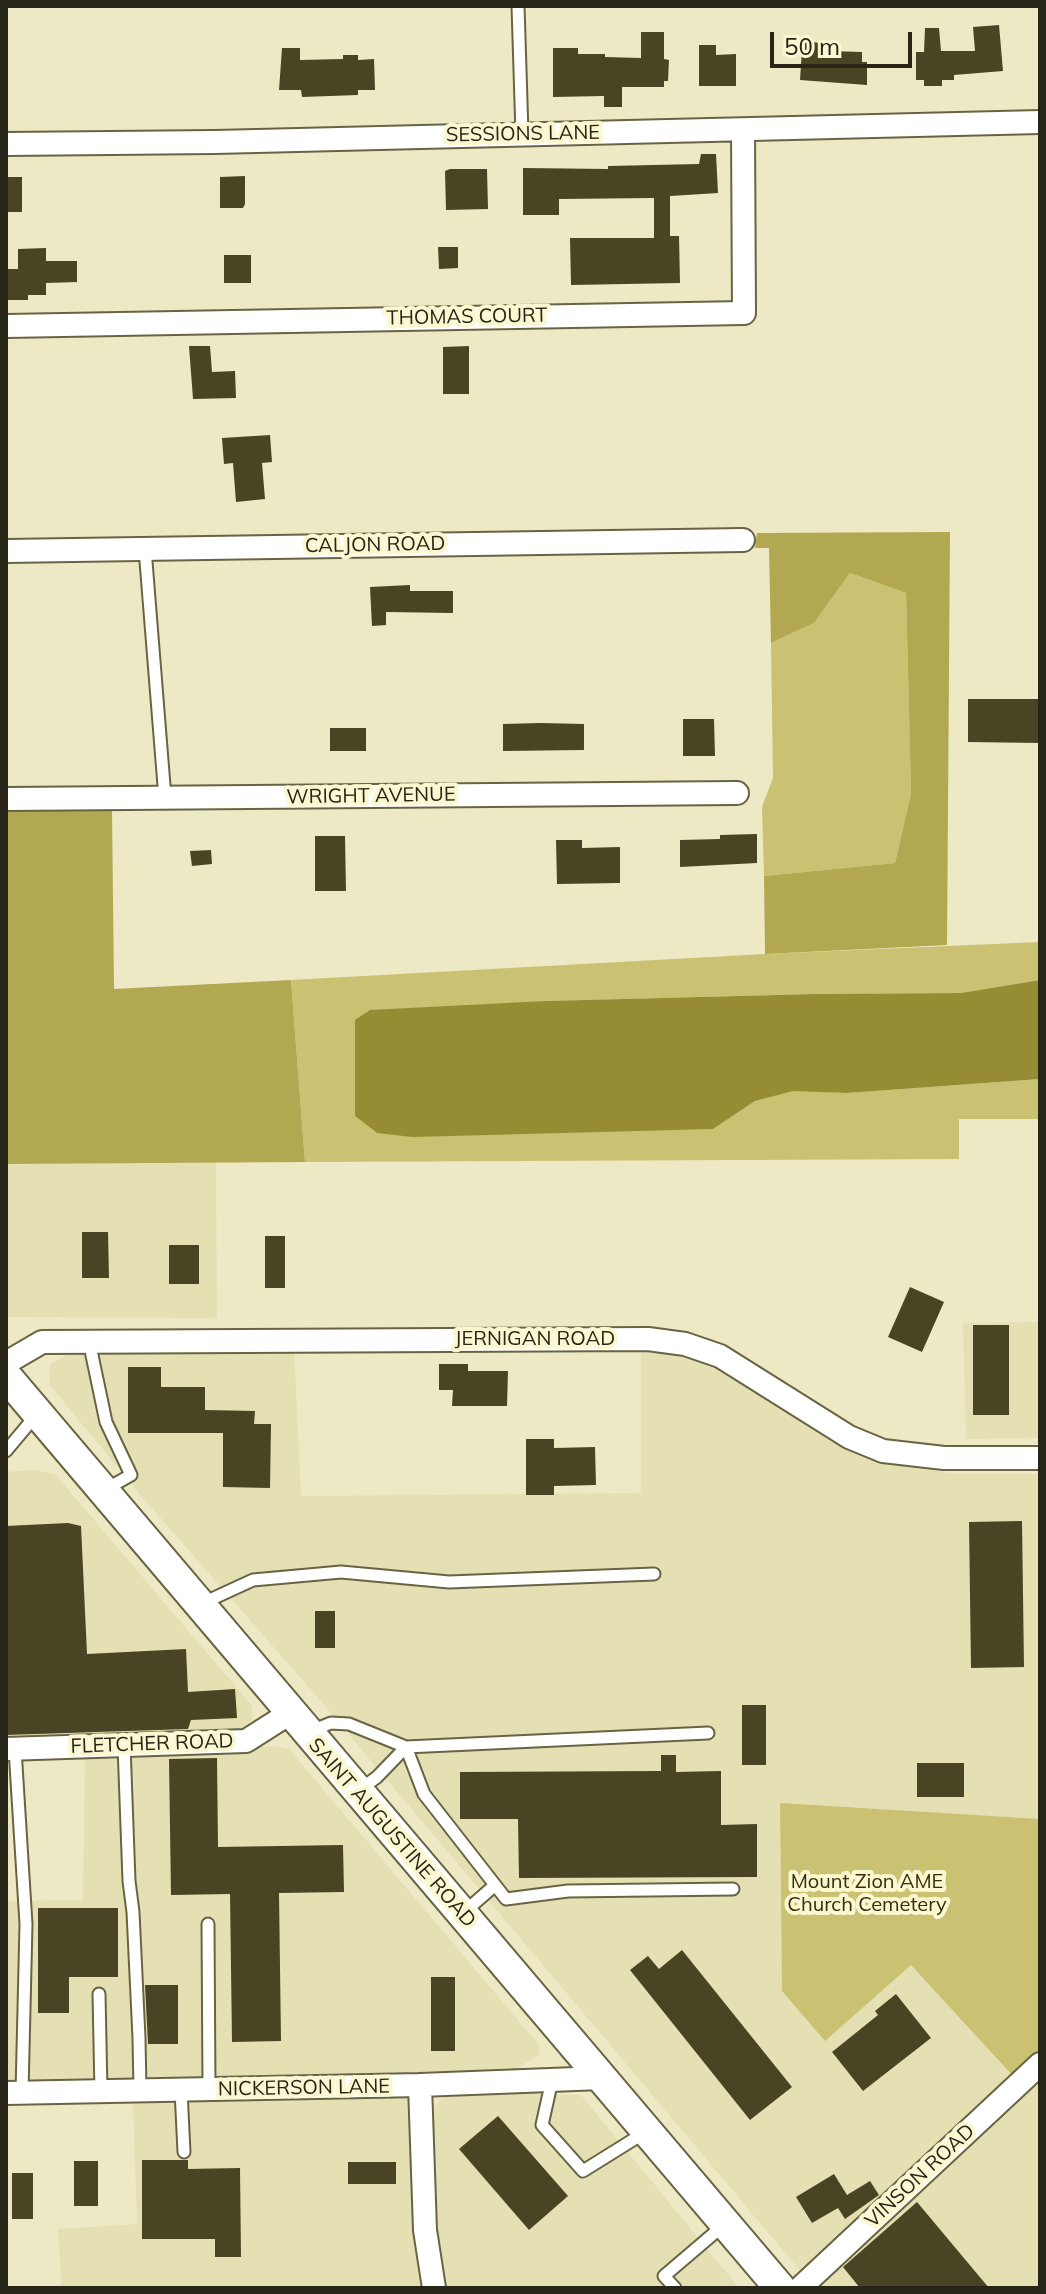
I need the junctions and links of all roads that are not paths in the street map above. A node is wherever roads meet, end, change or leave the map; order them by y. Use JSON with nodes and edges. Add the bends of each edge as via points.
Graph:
{"nodes":[{"id":1,"x":518,"y":6,"type":"edge"},
{"id":2,"x":1040,"y":122,"type":"edge"},
{"id":3,"x":743,"y":130,"type":"junction"},
{"id":4,"x":522,"y":134,"type":"junction"},
{"id":5,"x":6,"y":144,"type":"edge"},
{"id":6,"x":6,"y":326,"type":"edge"},
{"id":7,"x":743,"y":540,"type":"dead end"},
{"id":8,"x":145,"y":549,"type":"junction"},
{"id":9,"x":6,"y":551,"type":"edge"},
{"id":10,"x":737,"y":793,"type":"dead end"},
{"id":11,"x":165,"y":798,"type":"junction"},
{"id":12,"x":6,"y":799,"type":"edge"},
{"id":13,"x":89,"y":1340,"type":"junction"},
{"id":14,"x":6,"y":1363,"type":"edge"},
{"id":15,"x":6,"y":1376,"type":"edge"},
{"id":16,"x":38,"y":1414,"type":"junction"},
{"id":17,"x":6,"y":1451,"type":"edge"},
{"id":18,"x":1040,"y":1458,"type":"edge"},
{"id":19,"x":102,"y":1491,"type":"junction"},
{"id":20,"x":654,"y":1574,"type":"dead end"},
{"id":21,"x":199,"y":1605,"type":"junction"},
{"id":22,"x":298,"y":1723,"type":"junction"},
{"id":23,"x":708,"y":1733,"type":"dead end"},
{"id":24,"x":124,"y":1745,"type":"junction"},
{"id":25,"x":406,"y":1747,"type":"junction"},
{"id":26,"x":10,"y":1749,"type":"edge"},
{"id":27,"x":357,"y":1792,"type":"junction"},
{"id":28,"x":494,"y":1886,"type":"junction"},
{"id":29,"x":733,"y":1889,"type":"dead end"},
{"id":30,"x":462,"y":1914,"type":"junction"},
{"id":31,"x":208,"y":1924,"type":"dead end"},
{"id":32,"x":99,"y":1994,"type":"dead end"},
{"id":33,"x":1040,"y":2064,"type":"edge"},
{"id":34,"x":602,"y":2078,"type":"junction"},
{"id":35,"x":552,"y":2080,"type":"junction"},
{"id":36,"x":420,"y":2085,"type":"junction"},
{"id":37,"x":209,"y":2089,"type":"junction"},
{"id":38,"x":181,"y":2090,"type":"junction"},
{"id":39,"x":140,"y":2091,"type":"junction"},
{"id":40,"x":101,"y":2092,"type":"junction"},
{"id":41,"x":14,"y":2093,"type":"edge"},
{"id":42,"x":646,"y":2131,"type":"junction"},
{"id":43,"x":184,"y":2152,"type":"dead end"},
{"id":44,"x":726,"y":2224,"type":"junction"},
{"id":45,"x":434,"y":2288,"type":"edge"},
{"id":46,"x":675,"y":2288,"type":"edge"},
{"id":47,"x":780,"y":2288,"type":"edge"},
{"id":48,"x":800,"y":2288,"type":"edge"}],
"edges":[{"from":1,"to":4,"type":"lane"},
{"from":2,"to":3,"type":"street","name":"SESSIONS LANE"},
{"from":3,"to":4,"type":"street","name":"SESSIONS LANE"},
{"from":3,"to":6,"type":"street","name":"THOMAS COURT","via":[[744,313]]},
{"from":4,"to":5,"type":"street","name":"SESSIONS LANE"},
{"from":7,"to":8,"type":"street","name":"CALJON ROAD"},
{"from":8,"to":9,"type":"street","name":"CALJON ROAD"},
{"from":8,"to":11,"type":"lane"},
{"from":10,"to":11,"type":"street","name":"WRIGHT AVENUE"},
{"from":11,"to":12,"type":"street","name":"WRIGHT AVENUE"},
{"from":13,"to":14,"type":"street","name":"JERNIGAN ROAD","via":[[42,1342]]},
{"from":13,"to":18,"type":"street","name":"JERNIGAN ROAD","via":[[648,1339],[720,1356],[849,1437],[883,1451],[944,1458]]},
{"from":13,"to":19,"type":"lane","via":[[106,1422],[131,1475]]},
{"from":15,"to":16,"type":"main road","name":"SAINT AUGUSTINE ROAD"},
{"from":16,"to":17,"type":"lane"},
{"from":16,"to":19,"type":"main road","name":"SAINT AUGUSTINE ROAD"},
{"from":19,"to":21,"type":"main road","name":"SAINT AUGUSTINE ROAD"},
{"from":20,"to":21,"type":"lane","via":[[449,1582],[341,1572],[253,1580]]},
{"from":21,"to":22,"type":"main road","name":"SAINT AUGUSTINE ROAD"},
{"from":22,"to":24,"type":"street","name":"FLETCHER ROAD","via":[[246,1741]]},
{"from":22,"to":25,"type":"lane","via":[[349,1724]]},
{"from":22,"to":27,"type":"main road","name":"SAINT AUGUSTINE ROAD"},
{"from":23,"to":25,"type":"lane"},
{"from":24,"to":26,"type":"street","name":"FLETCHER ROAD"},
{"from":24,"to":39,"type":"lane"},
{"from":25,"to":27,"type":"lane"},
{"from":25,"to":28,"type":"lane","via":[[424,1794]]},
{"from":26,"to":41,"type":"lane","via":[[26,1924]]},
{"from":27,"to":30,"type":"main road","name":"SAINT AUGUSTINE ROAD"},
{"from":28,"to":29,"type":"lane","via":[[506,1899],[568,1891]]},
{"from":28,"to":30,"type":"lane"},
{"from":30,"to":34,"type":"main road","name":"SAINT AUGUSTINE ROAD"},
{"from":31,"to":37,"type":"lane"},
{"from":32,"to":40,"type":"lane"},
{"from":33,"to":48,"type":"street","name":"VINSON ROAD"},
{"from":34,"to":35,"type":"street","name":"NICKERSON LANE"},
{"from":34,"to":42,"type":"main road","name":"SAINT AUGUSTINE ROAD"},
{"from":35,"to":36,"type":"street","name":"NICKERSON LANE"},
{"from":35,"to":42,"type":"lane","via":[[542,2125],[583,2171]]},
{"from":36,"to":37,"type":"street","name":"NICKERSON LANE"},
{"from":36,"to":45,"type":"street","via":[[425,2230]]},
{"from":37,"to":38,"type":"street","name":"NICKERSON LANE"},
{"from":38,"to":39,"type":"street","name":"NICKERSON LANE"},
{"from":38,"to":43,"type":"lane"},
{"from":39,"to":40,"type":"street","name":"NICKERSON LANE"},
{"from":40,"to":41,"type":"street","name":"NICKERSON LANE"},
{"from":42,"to":44,"type":"main road","name":"SAINT AUGUSTINE ROAD"},
{"from":44,"to":46,"type":"lane","via":[[664,2276]]},
{"from":44,"to":47,"type":"main road","name":"SAINT AUGUSTINE ROAD"}]}
